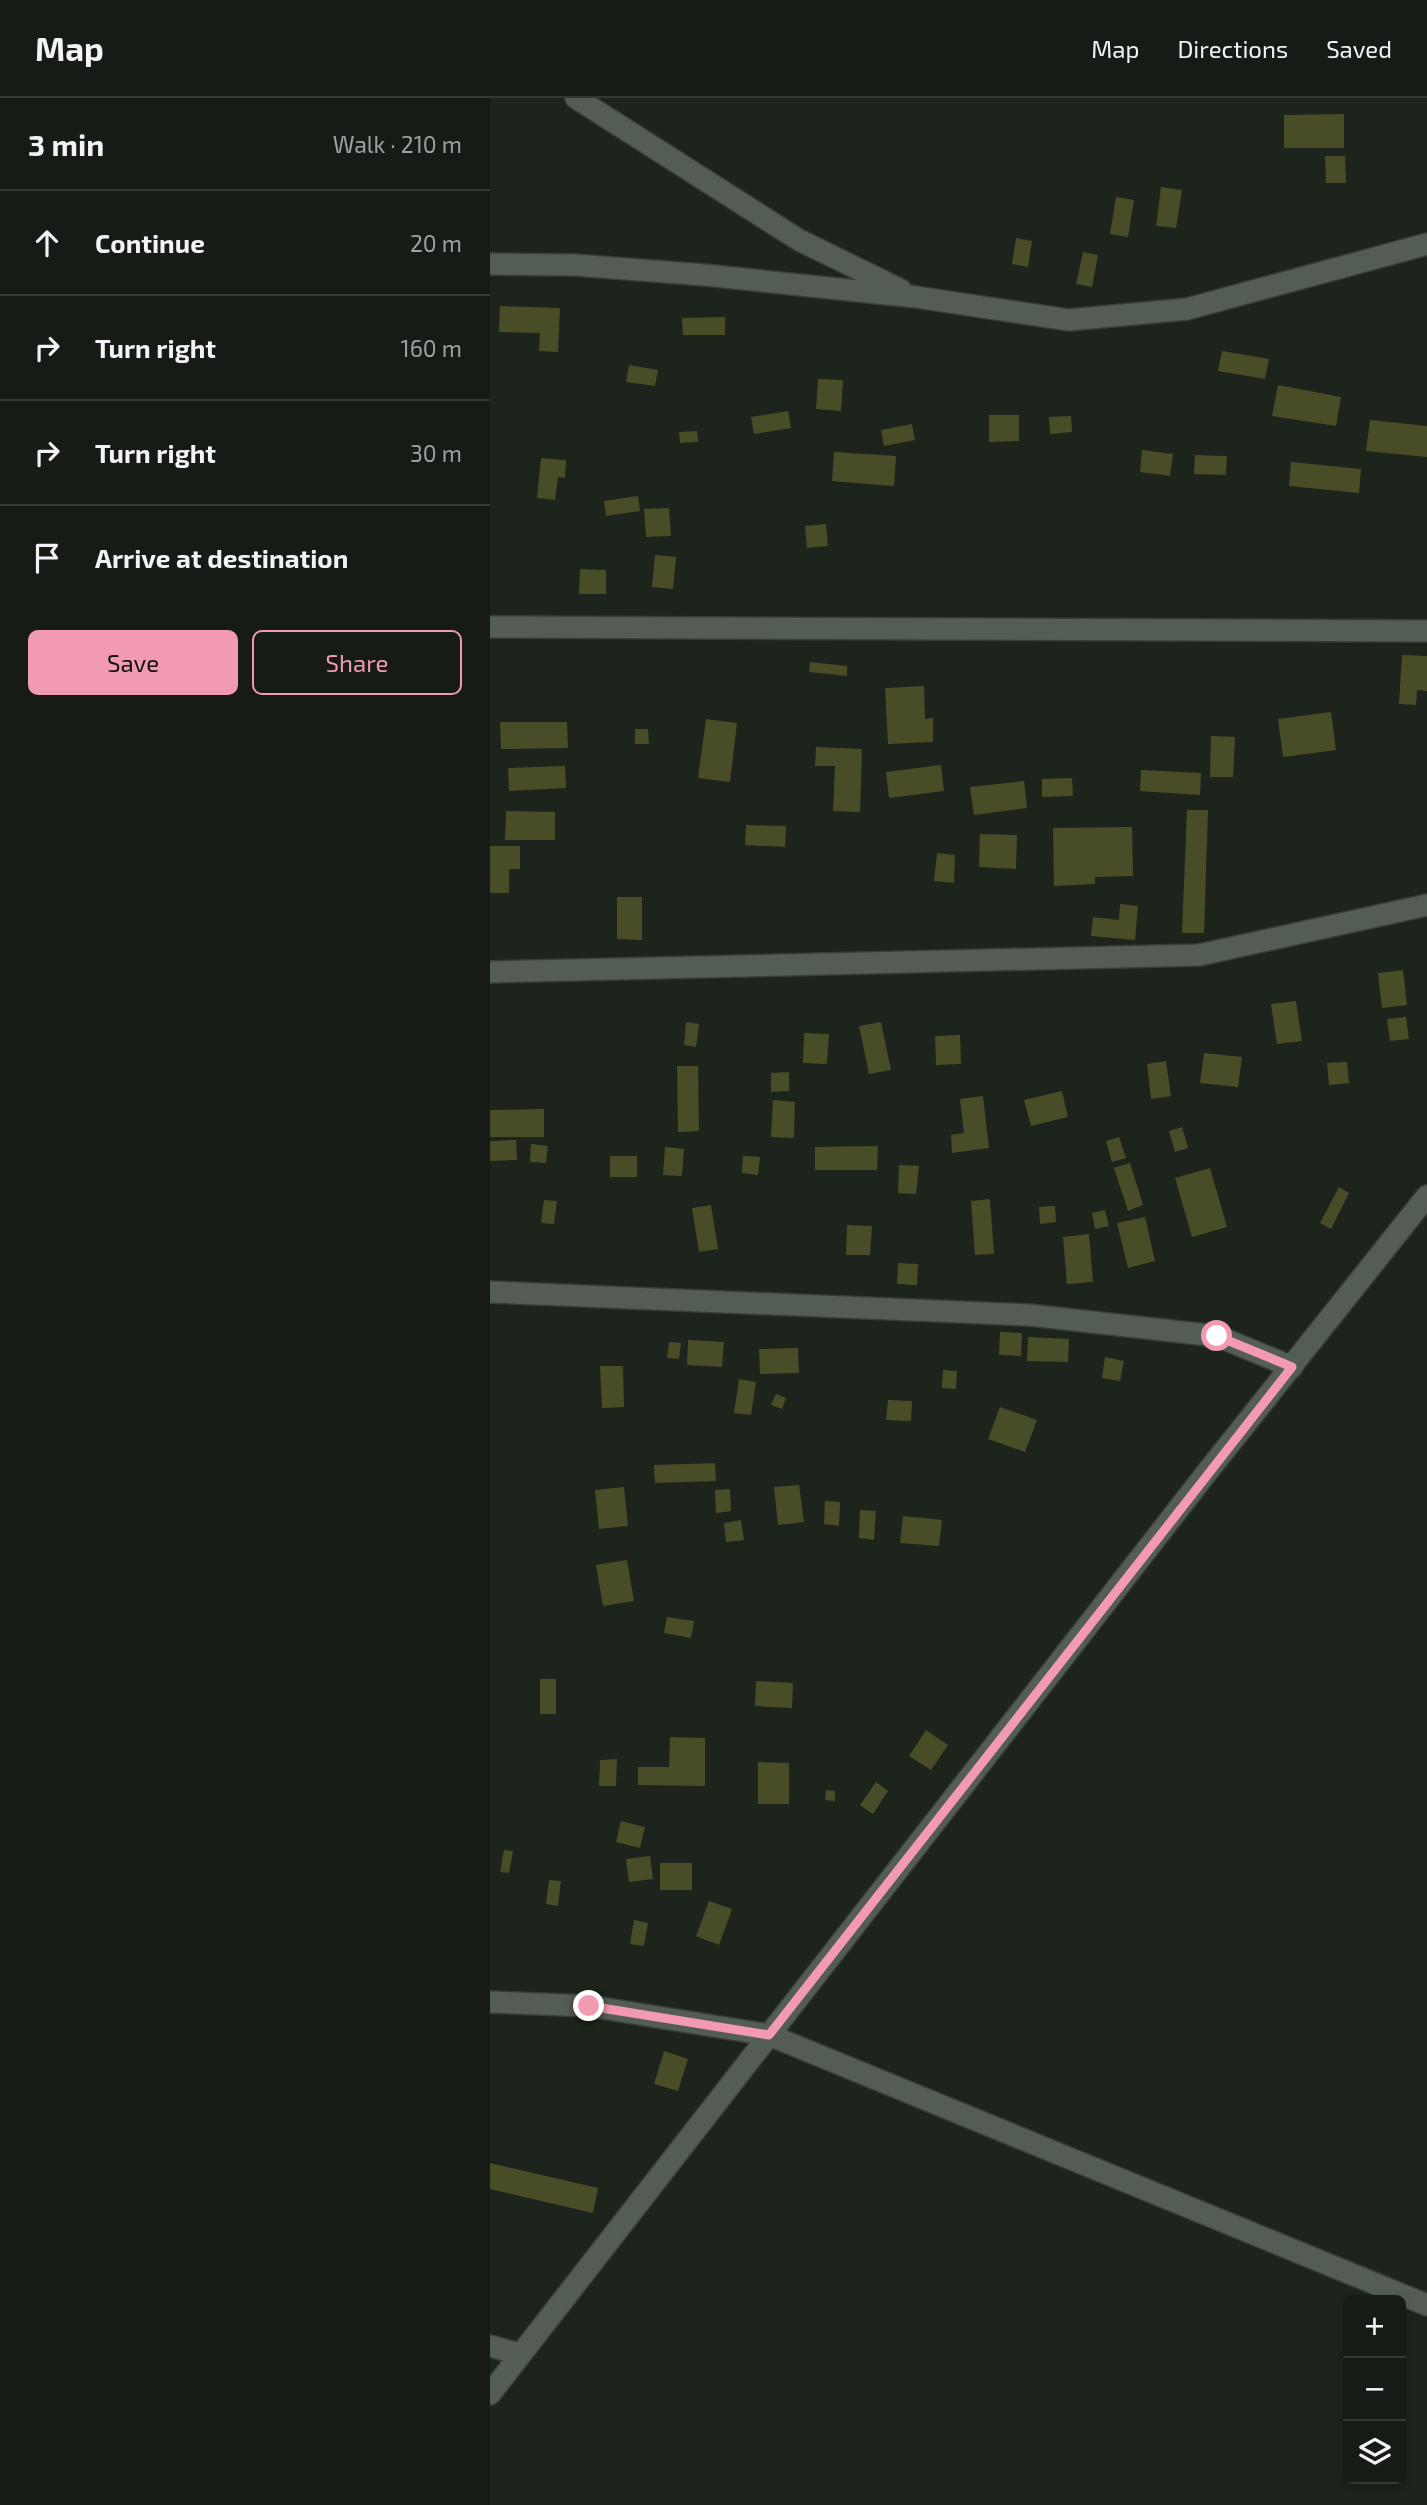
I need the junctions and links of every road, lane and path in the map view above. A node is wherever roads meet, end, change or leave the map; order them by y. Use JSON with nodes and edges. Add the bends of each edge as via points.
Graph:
{"nodes":[{"id":1,"x":576,"y":98,"type":"edge"},
{"id":2,"x":1427,"y":244,"type":"edge"},
{"id":3,"x":490,"y":264,"type":"edge"},
{"id":4,"x":916,"y":297,"type":"junction"},
{"id":5,"x":490,"y":627,"type":"edge"},
{"id":6,"x":1427,"y":631,"type":"edge"},
{"id":7,"x":1427,"y":905,"type":"edge"},
{"id":8,"x":490,"y":972,"type":"edge"},
{"id":9,"x":1427,"y":1196,"type":"edge"},
{"id":10,"x":490,"y":1292,"type":"edge"},
{"id":11,"x":1292,"y":1367,"type":"junction"},
{"id":12,"x":490,"y":2002,"type":"edge"},
{"id":13,"x":769,"y":2035,"type":"junction"},
{"id":14,"x":1427,"y":2305,"type":"edge"},
{"id":15,"x":490,"y":2346,"type":"edge"},
{"id":16,"x":520,"y":2354,"type":"junction"},
{"id":17,"x":490,"y":2394,"type":"edge"}],
"edges":[{"from":1,"to":4,"type":"street","via":[[799,240]]},
{"from":2,"to":4,"type":"street","via":[[1187,309],[1069,320]]},
{"from":3,"to":4,"type":"street","via":[[692,274]]},
{"from":5,"to":6,"type":"street"},
{"from":7,"to":8,"type":"street","via":[[1199,955]]},
{"from":9,"to":11,"type":"street"},
{"from":10,"to":11,"type":"street","via":[[1030,1315],[1217,1336]]},
{"from":11,"to":13,"type":"street"},
{"from":12,"to":13,"type":"street","via":[[589,2006]]},
{"from":13,"to":14,"type":"street"},
{"from":13,"to":16,"type":"street"},
{"from":15,"to":16,"type":"street"},
{"from":16,"to":17,"type":"street"}]}
